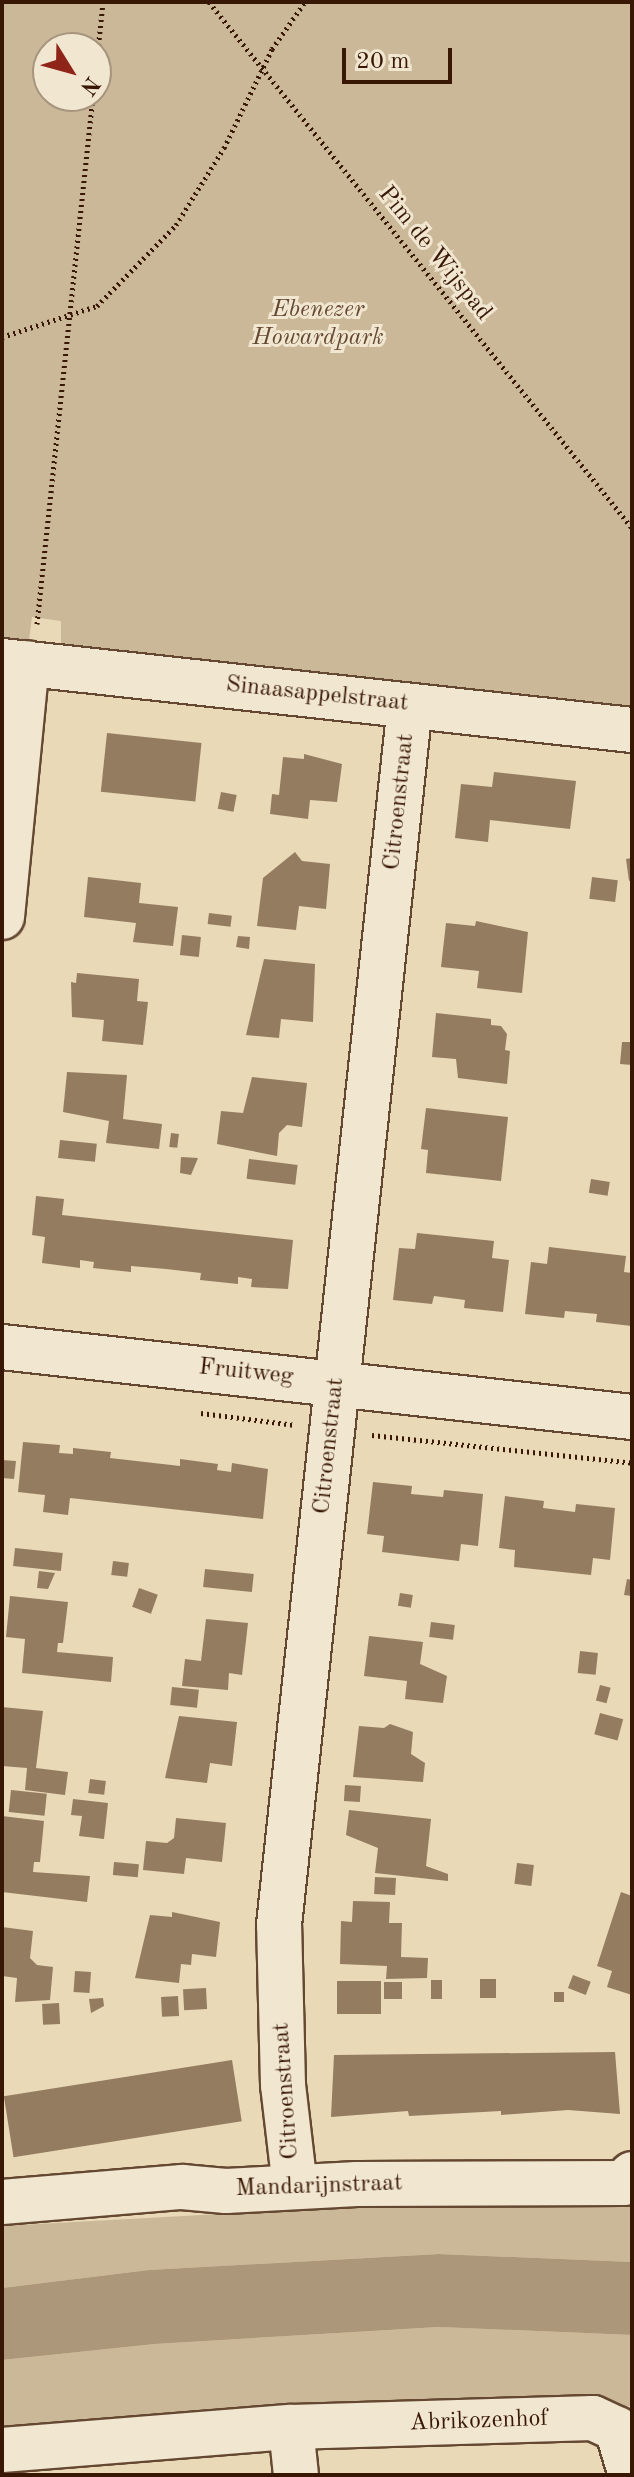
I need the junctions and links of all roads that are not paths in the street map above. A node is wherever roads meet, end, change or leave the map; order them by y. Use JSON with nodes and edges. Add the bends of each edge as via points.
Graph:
{"nodes":[{"id":1,"x":21,"y":663,"type":"edge"},
{"id":2,"x":410,"y":706,"type":"junction"},
{"id":3,"x":632,"y":730,"type":"edge"},
{"id":4,"x":2,"y":917,"type":"edge"},
{"id":5,"x":2,"y":1347,"type":"edge"},
{"id":6,"x":337,"y":1382,"type":"junction"},
{"id":7,"x":632,"y":1417,"type":"edge"},
{"id":8,"x":632,"y":2174,"type":"edge"},
{"id":9,"x":295,"y":2187,"type":"junction"},
{"id":10,"x":2,"y":2202,"type":"edge"},
{"id":11,"x":291,"y":2427,"type":"junction"},
{"id":12,"x":2,"y":2450,"type":"edge"},
{"id":13,"x":296,"y":2475,"type":"edge"},
{"id":14,"x":631,"y":2475,"type":"edge"}],
"edges":[{"from":1,"to":2,"type":"street","name":"Sinaasappelstraat"},
{"from":1,"to":4,"type":"street"},
{"from":2,"to":3,"type":"street","name":"Sinaasappelstraat"},
{"from":2,"to":6,"type":"street","name":"Citroenstraat"},
{"from":5,"to":6,"type":"street","name":"Fruitweg"},
{"from":6,"to":7,"type":"street","name":"Fruitweg"},
{"from":6,"to":9,"type":"street","name":"Citroenstraat","via":[[279,1925],[284,2099]]},
{"from":8,"to":9,"type":"street","name":"Mandarijnstraat","via":[[624,2183]]},
{"from":9,"to":10,"type":"street","name":"Mandarijnstraat","via":[[182,2187]]},
{"from":11,"to":12,"type":"street","name":"Abrikozenhof"},
{"from":11,"to":13,"type":"street"},
{"from":11,"to":14,"type":"street","name":"Abrikozenhof","via":[[593,2418],[617,2429]]}]}
